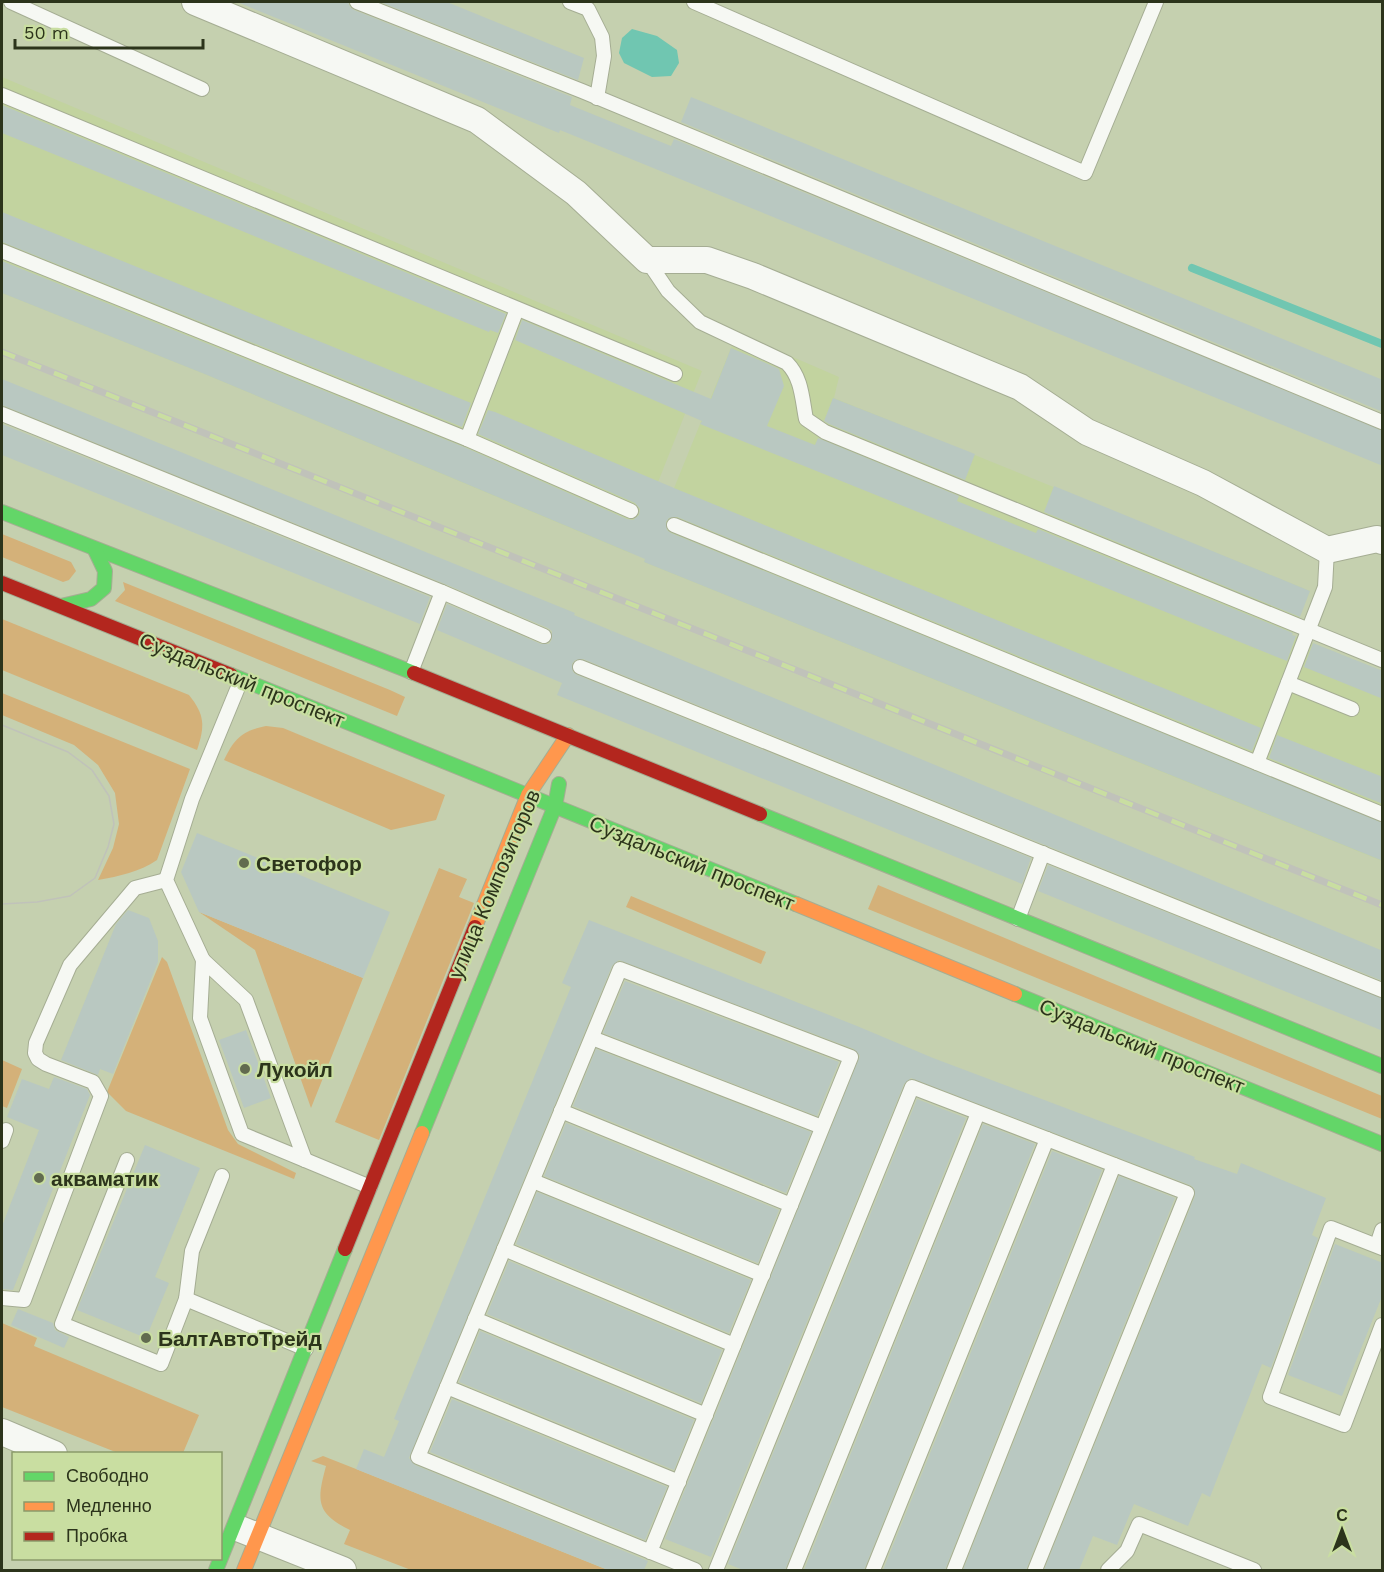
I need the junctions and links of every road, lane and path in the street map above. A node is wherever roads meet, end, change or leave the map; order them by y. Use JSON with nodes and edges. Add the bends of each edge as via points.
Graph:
{"nodes":[{"id":1,"x":10,"y":2,"type":"edge"},
{"id":2,"x":195,"y":2,"type":"edge"},
{"id":3,"x":357,"y":2,"type":"edge"},
{"id":4,"x":570,"y":2,"type":"edge"},
{"id":5,"x":694,"y":2,"type":"edge"},
{"id":6,"x":1156,"y":2,"type":"edge"},
{"id":7,"x":202,"y":89,"type":"dead end"},
{"id":8,"x":2,"y":95,"type":"edge"},
{"id":9,"x":597,"y":98,"type":"junction"},
{"id":10,"x":2,"y":251,"type":"edge"},
{"id":11,"x":647,"y":260,"type":"junction"},
{"id":12,"x":517,"y":309,"type":"junction"},
{"id":13,"x":675,"y":374,"type":"dead end"},
{"id":14,"x":2,"y":414,"type":"edge"},
{"id":15,"x":1383,"y":422,"type":"edge"},
{"id":16,"x":467,"y":440,"type":"junction"},
{"id":17,"x":630,"y":511,"type":"dead end"},
{"id":18,"x":2,"y":512,"type":"edge"},
{"id":19,"x":674,"y":525,"type":"dead end"},
{"id":20,"x":1383,"y":541,"type":"edge"},
{"id":21,"x":95,"y":550,"type":"junction"},
{"id":22,"x":1327,"y":550,"type":"junction"},
{"id":23,"x":2,"y":583,"type":"edge"},
{"id":24,"x":442,"y":592,"type":"junction"},
{"id":25,"x":61,"y":606,"type":"junction"},
{"id":26,"x":1308,"y":630,"type":"junction"},
{"id":27,"x":544,"y":636,"type":"dead end"},
{"id":28,"x":1383,"y":660,"type":"edge"},
{"id":29,"x":580,"y":667,"type":"dead end"},
{"id":30,"x":411,"y":672,"type":"junction"},
{"id":31,"x":241,"y":680,"type":"junction"},
{"id":32,"x":1288,"y":683,"type":"junction"},
{"id":33,"x":1352,"y":709,"type":"dead end"},
{"id":34,"x":568,"y":735,"type":"junction"},
{"id":35,"x":1257,"y":763,"type":"junction"},
{"id":36,"x":528,"y":795,"type":"junction"},
{"id":37,"x":555,"y":806,"type":"junction"},
{"id":38,"x":1383,"y":814,"type":"edge"},
{"id":39,"x":1043,"y":853,"type":"junction"},
{"id":40,"x":166,"y":880,"type":"junction"},
{"id":41,"x":1018,"y":919,"type":"junction"},
{"id":42,"x":203,"y":960,"type":"junction"},
{"id":43,"x":1383,"y":990,"type":"edge"},
{"id":44,"x":592,"y":1038,"type":"junction"},
{"id":45,"x":1383,"y":1066,"type":"edge"},
{"id":46,"x":561,"y":1111,"type":"junction"},
{"id":47,"x":978,"y":1113,"type":"junction"},
{"id":48,"x":822,"y":1127,"type":"junction"},
{"id":49,"x":1047,"y":1139,"type":"junction"},
{"id":50,"x":1383,"y":1144,"type":"edge"},
{"id":51,"x":127,"y":1160,"type":"dead end"},
{"id":52,"x":305,"y":1160,"type":"junction"},
{"id":53,"x":1114,"y":1165,"type":"junction"},
{"id":54,"x":222,"y":1176,"type":"dead end"},
{"id":55,"x":532,"y":1180,"type":"junction"},
{"id":56,"x":370,"y":1188,"type":"junction"},
{"id":57,"x":396,"y":1198,"type":"junction"},
{"id":58,"x":791,"y":1205,"type":"junction"},
{"id":59,"x":1383,"y":1230,"type":"edge"},
{"id":60,"x":1380,"y":1247,"type":"edge"},
{"id":61,"x":504,"y":1249,"type":"junction"},
{"id":62,"x":763,"y":1275,"type":"junction"},
{"id":63,"x":2,"y":1298,"type":"edge"},
{"id":64,"x":186,"y":1299,"type":"junction"},
{"id":65,"x":475,"y":1319,"type":"junction"},
{"id":66,"x":1383,"y":1325,"type":"edge"},
{"id":67,"x":734,"y":1345,"type":"junction"},
{"id":68,"x":305,"y":1348,"type":"junction"},
{"id":69,"x":331,"y":1359,"type":"junction"},
{"id":70,"x":447,"y":1387,"type":"junction"},
{"id":71,"x":706,"y":1414,"type":"junction"},
{"id":72,"x":2,"y":1432,"type":"edge"},
{"id":73,"x":49,"y":1452,"type":"edge"},
{"id":74,"x":679,"y":1482,"type":"junction"},
{"id":75,"x":227,"y":1523,"type":"edge"},
{"id":76,"x":258,"y":1536,"type":"junction"},
{"id":77,"x":222,"y":1544,"type":"edge"},
{"id":78,"x":650,"y":1552,"type":"junction"},
{"id":79,"x":244,"y":1570,"type":"edge"},
{"id":80,"x":343,"y":1570,"type":"edge"},
{"id":81,"x":695,"y":1570,"type":"edge"},
{"id":82,"x":716,"y":1570,"type":"edge"},
{"id":83,"x":794,"y":1570,"type":"edge"},
{"id":84,"x":873,"y":1570,"type":"edge"},
{"id":85,"x":954,"y":1570,"type":"edge"},
{"id":86,"x":1035,"y":1570,"type":"edge"},
{"id":87,"x":1108,"y":1570,"type":"edge"},
{"id":88,"x":1254,"y":1570,"type":"edge"}],
"edges":[{"from":1,"to":7,"type":"lane"},
{"from":2,"to":11,"type":"street","via":[[477,120],[576,193]]},
{"from":3,"to":9,"type":"lane"},
{"from":4,"to":9,"type":"lane","via":[[588,9],[602,37],[604,56]]},
{"from":5,"to":6,"type":"lane","via":[[1085,173]]},
{"from":8,"to":12,"type":"lane"},
{"from":9,"to":15,"type":"lane"},
{"from":10,"to":16,"type":"lane"},
{"from":11,"to":22,"type":"street","via":[[707,260],[1020,387],[1087,432],[1203,483]]},
{"from":11,"to":26,"type":"lane","via":[[668,291],[700,322],[788,363],[799,380],[806,419],[825,432]]},
{"from":12,"to":13,"type":"lane"},
{"from":12,"to":16,"type":"lane"},
{"from":14,"to":24,"type":"lane"},
{"from":16,"to":17,"type":"lane"},
{"from":18,"to":21,"type":"main road"},
{"from":19,"to":35,"type":"lane"},
{"from":20,"to":22,"type":"street"},
{"from":21,"to":25,"type":"main road","via":[[105,571],[104,588],[91,599]]},
{"from":21,"to":30,"type":"main road"},
{"from":22,"to":26,"type":"lane","via":[[1324,587]]},
{"from":23,"to":25,"type":"main road","name":"Суздальский проспект"},
{"from":24,"to":27,"type":"lane"},
{"from":24,"to":30,"type":"lane"},
{"from":25,"to":31,"type":"main road","name":"Суздальский проспект"},
{"from":26,"to":28,"type":"lane"},
{"from":26,"to":32,"type":"lane"},
{"from":29,"to":39,"type":"lane"},
{"from":30,"to":34,"type":"main road"},
{"from":31,"to":36,"type":"main road","name":"Суздальский проспект"},
{"from":31,"to":40,"type":"lane","via":[[192,799]]},
{"from":32,"to":33,"type":"lane"},
{"from":32,"to":35,"type":"lane"},
{"from":34,"to":36,"type":"main road","name":"улица Композиторов"},
{"from":34,"to":37,"type":"main road","name":"улица Композиторов"},
{"from":34,"to":41,"type":"main road"},
{"from":35,"to":38,"type":"lane"},
{"from":36,"to":37,"type":"main road","name":"Суздальский проспект"},
{"from":36,"to":56,"type":"main road","name":"улица Композиторов"},
{"from":37,"to":50,"type":"main road","name":"Суздальский проспект"},
{"from":37,"to":57,"type":"main road","name":"улица Композиторов"},
{"from":39,"to":41,"type":"lane"},
{"from":39,"to":43,"type":"lane"},
{"from":40,"to":42,"type":"lane"},
{"from":40,"to":63,"type":"lane","via":[[135,888],[70,965],[36,1043],[38,1059],[93,1082],[101,1096],[24,1300]]},
{"from":41,"to":45,"type":"main road"},
{"from":42,"to":52,"type":"lane","via":[[246,1000]]},
{"from":42,"to":52,"type":"lane","via":[[200,1018],[242,1134]]},
{"from":44,"to":46,"type":"lane"},
{"from":44,"to":48,"type":"lane"},
{"from":44,"to":48,"type":"lane","via":[[620,969],[851,1057]]},
{"from":46,"to":55,"type":"lane"},
{"from":46,"to":58,"type":"lane"},
{"from":47,"to":49,"type":"lane"},
{"from":47,"to":82,"type":"lane","via":[[912,1087]]},
{"from":47,"to":83,"type":"lane"},
{"from":48,"to":58,"type":"lane"},
{"from":49,"to":53,"type":"lane"},
{"from":49,"to":84,"type":"lane"},
{"from":51,"to":64,"type":"lane","via":[[62,1324],[161,1364]]},
{"from":52,"to":56,"type":"lane"},
{"from":53,"to":85,"type":"lane"},
{"from":53,"to":86,"type":"lane","via":[[1186,1193]]},
{"from":54,"to":64,"type":"lane","via":[[192,1251]]},
{"from":55,"to":61,"type":"lane"},
{"from":55,"to":62,"type":"lane"},
{"from":56,"to":57,"type":"lane"},
{"from":56,"to":68,"type":"main road","name":"улица Композиторов"},
{"from":57,"to":69,"type":"main road","name":"улица Композиторов"},
{"from":58,"to":62,"type":"lane"},
{"from":59,"to":60,"type":"lane"},
{"from":60,"to":66,"type":"lane","via":[[1331,1228],[1270,1397],[1344,1425]]},
{"from":61,"to":65,"type":"lane"},
{"from":61,"to":67,"type":"lane"},
{"from":62,"to":67,"type":"lane"},
{"from":64,"to":68,"type":"lane"},
{"from":65,"to":70,"type":"lane"},
{"from":65,"to":71,"type":"lane"},
{"from":67,"to":71,"type":"lane"},
{"from":68,"to":69,"type":"lane"},
{"from":68,"to":75,"type":"main road","name":"улица Композиторов"},
{"from":69,"to":76,"type":"main road","name":"улица Композиторов"},
{"from":70,"to":74,"type":"lane"},
{"from":70,"to":78,"type":"lane","via":[[418,1457]]},
{"from":71,"to":74,"type":"lane"},
{"from":72,"to":73,"type":"street"},
{"from":74,"to":78,"type":"lane"},
{"from":75,"to":76,"type":"street"},
{"from":75,"to":77,"type":"main road","name":"улица Композиторов"},
{"from":76,"to":79,"type":"main road","name":"улица Композиторов"},
{"from":76,"to":80,"type":"street"},
{"from":78,"to":81,"type":"lane"},
{"from":87,"to":88,"type":"lane","via":[[1127,1551],[1139,1524]]}]}
